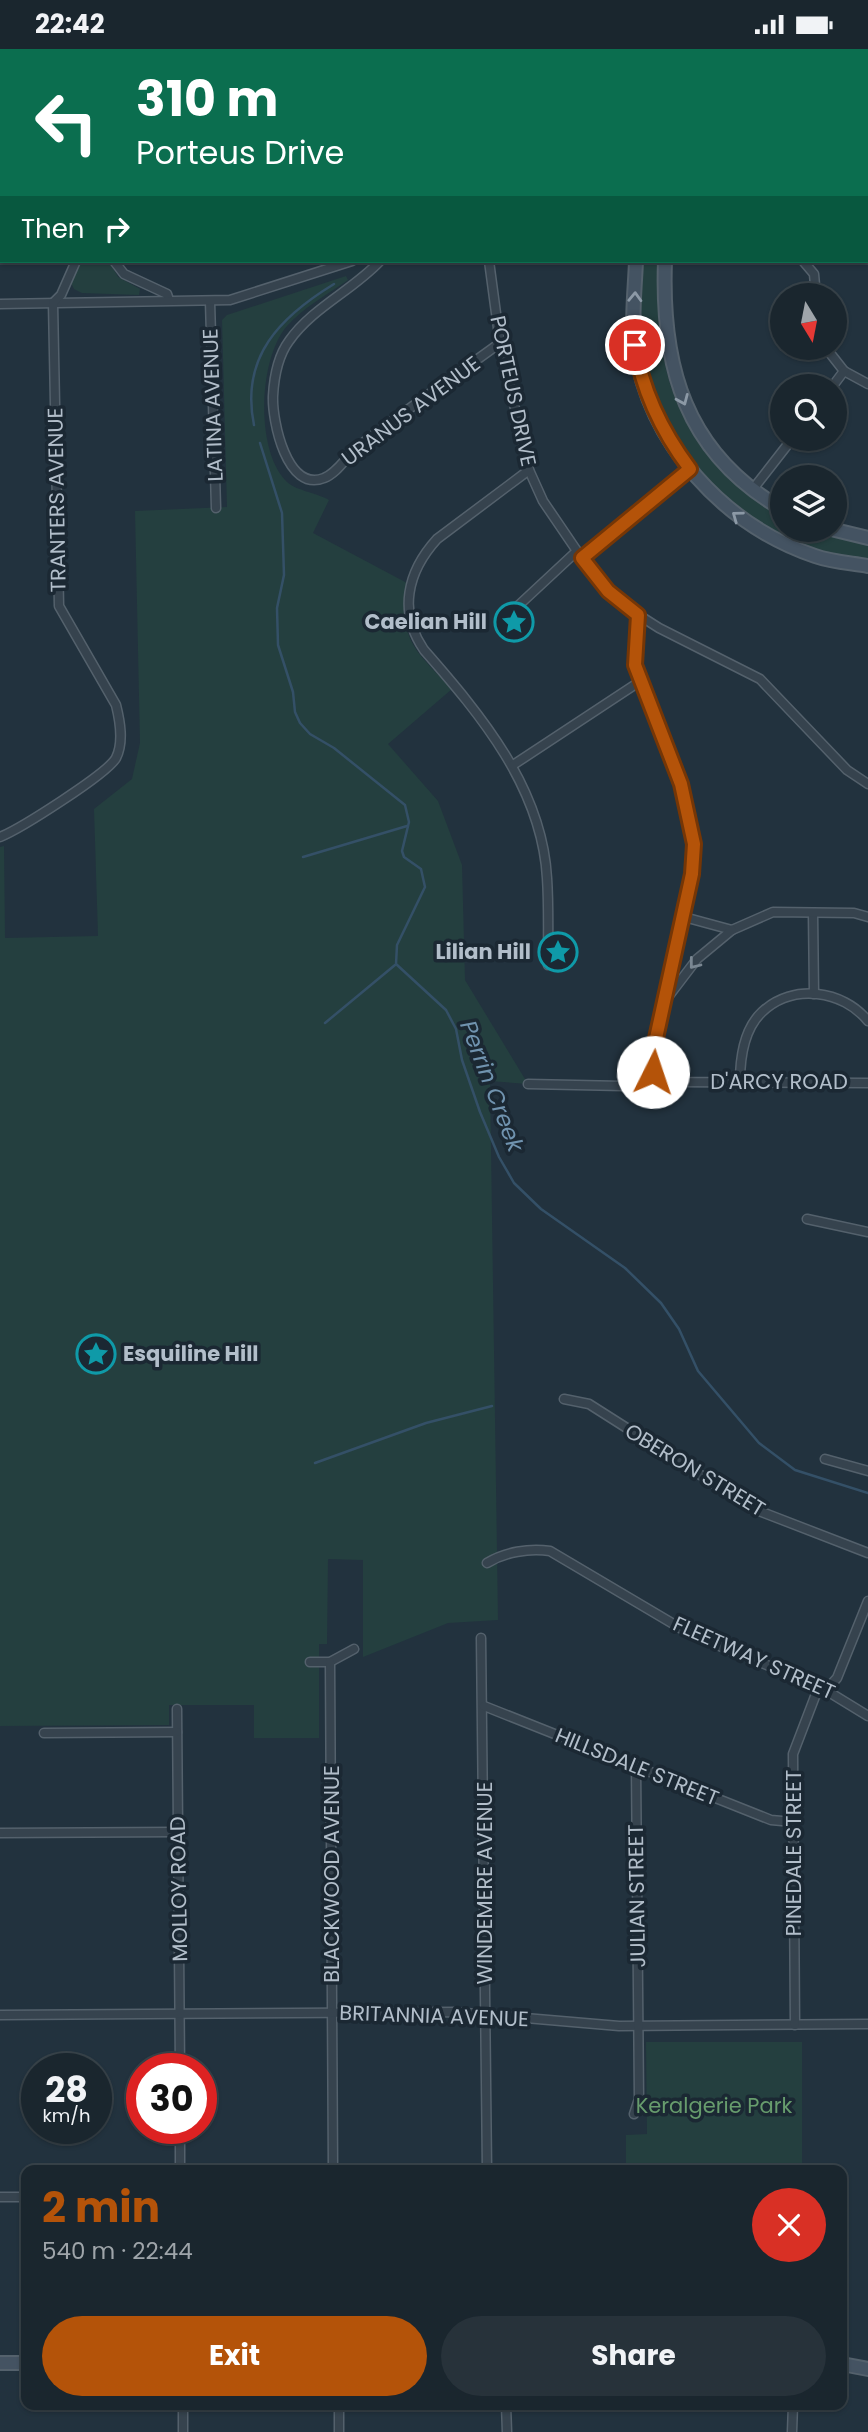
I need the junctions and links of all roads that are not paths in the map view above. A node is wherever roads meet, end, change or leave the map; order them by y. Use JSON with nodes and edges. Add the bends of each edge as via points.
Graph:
{"nodes":[{"id":1,"x":75,"y":263,"type":"edge"},
{"id":2,"x":116,"y":263,"type":"edge"},
{"id":3,"x":337,"y":263,"type":"edge"},
{"id":4,"x":378,"y":263,"type":"edge"},
{"id":5,"x":489,"y":263,"type":"edge"},
{"id":6,"x":636,"y":263,"type":"edge"},
{"id":7,"x":665,"y":263,"type":"edge"},
{"id":8,"x":805,"y":263,"type":"edge"},
{"id":9,"x":815,"y":283,"type":"edge"},
{"id":10,"x":169,"y":300,"type":"junction"},
{"id":11,"x":210,"y":301,"type":"junction"},
{"id":12,"x":53,"y":303,"type":"junction"},
{"id":13,"x":0,"y":304,"type":"edge"},
{"id":14,"x":500,"y":342,"type":"junction"},
{"id":15,"x":836,"y":361,"type":"edge"},
{"id":16,"x":844,"y":371,"type":"junction"},
{"id":17,"x":842,"y":374,"type":"edge"},
{"id":18,"x":868,"y":384,"type":"edge"},
{"id":19,"x":783,"y":451,"type":"edge"},
{"id":20,"x":690,"y":469,"type":"junction"},
{"id":21,"x":529,"y":470,"type":"junction"},
{"id":22,"x":753,"y":489,"type":"junction"},
{"id":23,"x":770,"y":501,"type":"edge"},
{"id":24,"x":216,"y":508,"type":"dead end"},
{"id":25,"x":847,"y":533,"type":"edge"},
{"id":26,"x":868,"y":538,"type":"edge"},
{"id":27,"x":580,"y":555,"type":"junction"},
{"id":28,"x":868,"y":566,"type":"edge"},
{"id":29,"x":638,"y":615,"type":"junction"},
{"id":30,"x":506,"y":617,"type":"dead end"},
{"id":31,"x":639,"y":682,"type":"junction"},
{"id":32,"x":513,"y":765,"type":"junction"},
{"id":33,"x":868,"y":784,"type":"edge"},
{"id":34,"x":0,"y":837,"type":"edge"},
{"id":35,"x":813,"y":913,"type":"junction"},
{"id":36,"x":684,"y":917,"type":"junction"},
{"id":37,"x":868,"y":917,"type":"edge"},
{"id":38,"x":732,"y":930,"type":"junction"},
{"id":39,"x":548,"y":965,"type":"dead end"},
{"id":40,"x":814,"y":994,"type":"junction"},
{"id":41,"x":663,"y":1004,"type":"junction"},
{"id":42,"x":868,"y":1021,"type":"edge"},
{"id":43,"x":653,"y":1072,"type":"junction"},
{"id":44,"x":740,"y":1082,"type":"junction"},
{"id":45,"x":868,"y":1083,"type":"edge"},
{"id":46,"x":528,"y":1084,"type":"dead end"},
{"id":47,"x":807,"y":1219,"type":"dead end"},
{"id":48,"x":868,"y":1231,"type":"edge"},
{"id":49,"x":564,"y":1399,"type":"dead end"},
{"id":50,"x":825,"y":1459,"type":"dead end"},
{"id":51,"x":868,"y":1471,"type":"edge"},
{"id":52,"x":868,"y":1553,"type":"edge"},
{"id":53,"x":487,"y":1563,"type":"dead end"},
{"id":54,"x":868,"y":1601,"type":"edge"},
{"id":55,"x":481,"y":1638,"type":"dead end"},
{"id":56,"x":354,"y":1649,"type":"dead end"},
{"id":57,"x":310,"y":1662,"type":"dead end"},
{"id":58,"x":330,"y":1662,"type":"junction"},
{"id":59,"x":823,"y":1687,"type":"junction"},
{"id":60,"x":484,"y":1706,"type":"junction"},
{"id":61,"x":177,"y":1709,"type":"dead end"},
{"id":62,"x":868,"y":1716,"type":"edge"},
{"id":63,"x":177,"y":1732,"type":"junction"},
{"id":64,"x":44,"y":1733,"type":"dead end"},
{"id":65,"x":636,"y":1767,"type":"junction"},
{"id":66,"x":793,"y":1822,"type":"junction"},
{"id":67,"x":178,"y":1832,"type":"junction"},
{"id":68,"x":0,"y":1833,"type":"edge"},
{"id":69,"x":332,"y":2013,"type":"junction"},
{"id":70,"x":180,"y":2014,"type":"junction"},
{"id":71,"x":486,"y":2014,"type":"junction"},
{"id":72,"x":0,"y":2015,"type":"edge"},
{"id":73,"x":868,"y":2024,"type":"edge"},
{"id":74,"x":795,"y":2025,"type":"junction"},
{"id":75,"x":638,"y":2026,"type":"junction"},
{"id":76,"x":180,"y":2053,"type":"edge"},
{"id":77,"x":634,"y":2114,"type":"dead end"},
{"id":78,"x":180,"y":2144,"type":"edge"},
{"id":79,"x":180,"y":2165,"type":"edge"},
{"id":80,"x":334,"y":2165,"type":"edge"},
{"id":81,"x":487,"y":2165,"type":"edge"},
{"id":82,"x":0,"y":2197,"type":"edge"},
{"id":83,"x":21,"y":2197,"type":"edge"},
{"id":84,"x":0,"y":2363,"type":"edge"},
{"id":85,"x":21,"y":2363,"type":"edge"},
{"id":86,"x":847,"y":2365,"type":"edge"},
{"id":87,"x":868,"y":2369,"type":"edge"},
{"id":88,"x":183,"y":2410,"type":"edge"},
{"id":89,"x":339,"y":2410,"type":"edge"},
{"id":90,"x":506,"y":2410,"type":"edge"},
{"id":91,"x":793,"y":2410,"type":"edge"},
{"id":92,"x":183,"y":2432,"type":"edge"},
{"id":93,"x":339,"y":2432,"type":"edge"},
{"id":94,"x":507,"y":2432,"type":"edge"},
{"id":95,"x":792,"y":2432,"type":"edge"}],
"edges":[{"from":1,"to":12,"type":"street"},
{"from":2,"to":10,"type":"street","via":[[124,274]]},
{"from":3,"to":11,"type":"street","via":[[256,293]]},
{"from":4,"to":14,"type":"street","name":"URANUS AVENUE","via":[[303,323],[287,342],[276,370],[276,426],[292,470],[299,477],[322,479],[356,448]]},
{"from":5,"to":14,"type":"street","name":"PORTEUS DRIVE"},
{"from":20,"to":6,"type":"main road","one_way":true,"via":[[658,417],[640,370],[634,333]]},
{"from":7,"to":22,"type":"main road","one_way":true,"via":[[666,335],[682,400],[713,450]]},
{"from":8,"to":9,"type":"street"},
{"from":10,"to":11,"type":"street"},
{"from":10,"to":12,"type":"street"},
{"from":11,"to":24,"type":"street","name":"LATINA AVENUE"},
{"from":12,"to":13,"type":"street"},
{"from":12,"to":34,"type":"street","name":"TRANTERS AVENUE","via":[[59,606],[116,705],[120,744],[110,765]]},
{"from":14,"to":21,"type":"street","name":"PORTEUS DRIVE"},
{"from":15,"to":16,"type":"street"},
{"from":16,"to":17,"type":"street"},
{"from":16,"to":18,"type":"street"},
{"from":19,"to":22,"type":"street"},
{"from":20,"to":27,"type":"street"},
{"from":28,"to":20,"type":"main road","one_way":true,"via":[[816,557],[759,531],[723,505]]},
{"from":21,"to":27,"type":"street","name":"PORTEUS DRIVE","via":[[543,501]]},
{"from":21,"to":32,"type":"street","via":[[437,539],[417,567],[408,596],[413,634]]},
{"from":22,"to":23,"type":"main road"},
{"from":25,"to":26,"type":"main road"},
{"from":27,"to":29,"type":"street","name":"PORTEUS DRIVE","via":[[608,591]]},
{"from":27,"to":30,"type":"street"},
{"from":29,"to":31,"type":"street","via":[[635,665]]},
{"from":29,"to":33,"type":"street","name":"PORTEUS DRIVE","via":[[760,679],[847,770]]},
{"from":31,"to":32,"type":"street"},
{"from":31,"to":36,"type":"street","via":[[681,784],[694,844]]},
{"from":32,"to":39,"type":"street","via":[[533,814],[546,865]]},
{"from":35,"to":37,"type":"street"},
{"from":35,"to":38,"type":"street","via":[[765,913]]},
{"from":35,"to":40,"type":"street"},
{"from":36,"to":38,"type":"street"},
{"from":36,"to":41,"type":"street"},
{"from":38,"to":41,"type":"street","one_way":true,"via":[[697,959]]},
{"from":40,"to":42,"type":"street","via":[[836,995]]},
{"from":40,"to":44,"type":"street","via":[[784,998],[762,1012],[741,1054]]},
{"from":41,"to":43,"type":"street","via":[[651,1061]]},
{"from":43,"to":44,"type":"street","name":"D'ARCY ROAD","via":[[674,1082]]},
{"from":43,"to":46,"type":"street","via":[[623,1086]]},
{"from":44,"to":45,"type":"street","name":"D'ARCY ROAD"},
{"from":47,"to":48,"type":"street"},
{"from":49,"to":52,"type":"street","name":"OBERON STREET","via":[[589,1404],[754,1509]]},
{"from":50,"to":51,"type":"street"},
{"from":53,"to":59,"type":"street","name":"FLEETWAY STREET","via":[[512,1553],[550,1551],[692,1635]]},
{"from":54,"to":59,"type":"street","name":"PINEDALE STREET","via":[[837,1678]]},
{"from":55,"to":60,"type":"street","name":"WINDEMERE AVENUE"},
{"from":56,"to":58,"type":"street"},
{"from":57,"to":58,"type":"street"},
{"from":58,"to":69,"type":"street","name":"BLACKWOOD AVENUE"},
{"from":59,"to":62,"type":"street","name":"FLEETWAY STREET"},
{"from":59,"to":66,"type":"street","name":"PINEDALE STREET","via":[[793,1754]]},
{"from":60,"to":65,"type":"street","name":"HILLSDALE STREET"},
{"from":60,"to":71,"type":"street","name":"WINDEMERE AVENUE"},
{"from":61,"to":63,"type":"street","name":"MOLLOY ROAD"},
{"from":63,"to":64,"type":"street"},
{"from":63,"to":67,"type":"street","name":"MOLLOY ROAD"},
{"from":65,"to":66,"type":"street","name":"HILLSDALE STREET","via":[[771,1820]]},
{"from":65,"to":75,"type":"street","name":"JULIAN STREET"},
{"from":66,"to":74,"type":"street","name":"PINEDALE STREET"},
{"from":67,"to":68,"type":"street"},
{"from":67,"to":70,"type":"street","name":"MOLLOY ROAD"},
{"from":69,"to":70,"type":"street","name":"BRITANNIA AVENUE"},
{"from":69,"to":71,"type":"street","name":"BRITANNIA AVENUE"},
{"from":69,"to":80,"type":"street","name":"BLACKWOOD AVENUE"},
{"from":70,"to":72,"type":"street","name":"BRITANNIA AVENUE"},
{"from":70,"to":76,"type":"street","name":"MOLLOY ROAD"},
{"from":71,"to":75,"type":"street","name":"BRITANNIA AVENUE"},
{"from":71,"to":81,"type":"street","name":"WINDEMERE AVENUE"},
{"from":73,"to":74,"type":"street","name":"BRITANNIA AVENUE"},
{"from":74,"to":75,"type":"street","name":"BRITANNIA AVENUE"},
{"from":75,"to":77,"type":"street","name":"JULIAN STREET","via":[[639,2099]]},
{"from":78,"to":79,"type":"street"},
{"from":82,"to":83,"type":"street"},
{"from":84,"to":85,"type":"main road"},
{"from":86,"to":87,"type":"main road"},
{"from":88,"to":92,"type":"street"},
{"from":89,"to":93,"type":"street"},
{"from":90,"to":94,"type":"street"},
{"from":91,"to":95,"type":"street"}]}
